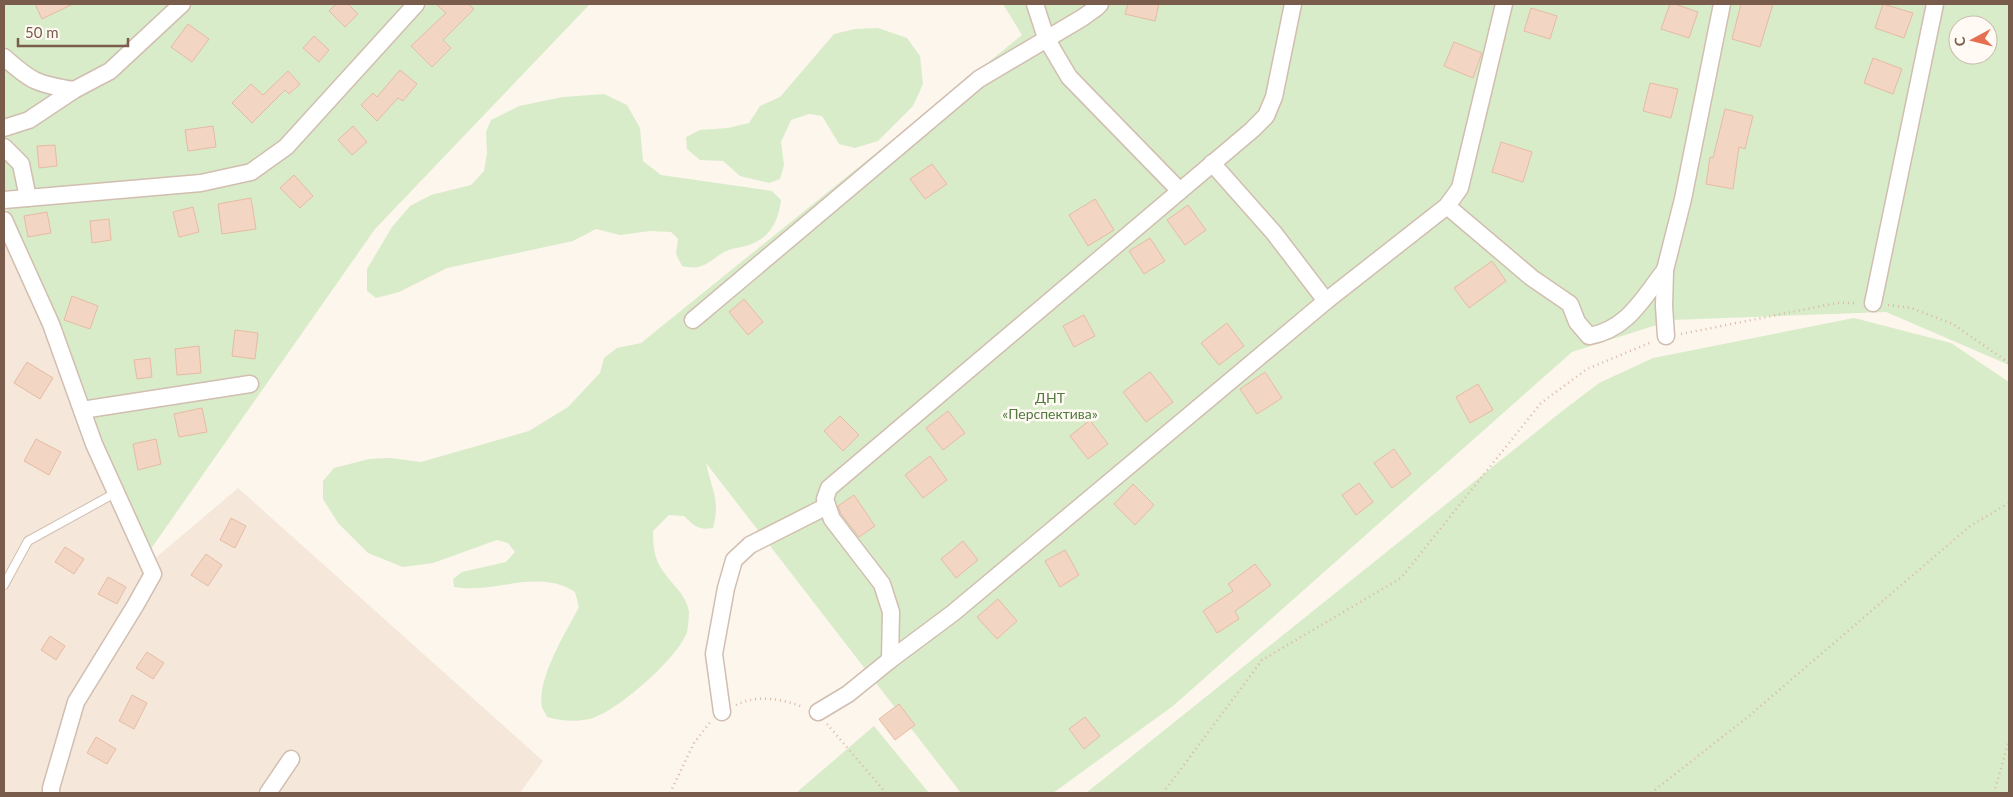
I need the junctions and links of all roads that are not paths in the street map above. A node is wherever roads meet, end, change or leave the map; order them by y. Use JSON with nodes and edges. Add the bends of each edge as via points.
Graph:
{"nodes":[{"id":1,"x":182,"y":4,"type":"edge"},
{"id":2,"x":416,"y":4,"type":"edge"},
{"id":3,"x":1035,"y":4,"type":"edge"},
{"id":4,"x":1100,"y":4,"type":"edge"},
{"id":5,"x":1293,"y":4,"type":"edge"},
{"id":6,"x":1504,"y":4,"type":"edge"},
{"id":7,"x":1722,"y":4,"type":"edge"},
{"id":8,"x":1935,"y":4,"type":"edge"},
{"id":9,"x":1046,"y":38,"type":"junction"},
{"id":10,"x":4,"y":57,"type":"edge"},
{"id":11,"x":74,"y":90,"type":"junction"},
{"id":12,"x":4,"y":128,"type":"edge"},
{"id":13,"x":4,"y":146,"type":"edge"},
{"id":14,"x":1212,"y":163,"type":"junction"},
{"id":15,"x":1180,"y":191,"type":"junction"},
{"id":16,"x":28,"y":198,"type":"junction"},
{"id":17,"x":4,"y":200,"type":"edge"},
{"id":18,"x":1447,"y":206,"type":"junction"},
{"id":19,"x":4,"y":220,"type":"edge"},
{"id":20,"x":1665,"y":270,"type":"junction"},
{"id":21,"x":1326,"y":301,"type":"junction"},
{"id":22,"x":1873,"y":303,"type":"road end"},
{"id":23,"x":693,"y":320,"type":"dead end"},
{"id":24,"x":1666,"y":336,"type":"road end"},
{"id":25,"x":250,"y":384,"type":"dead end"},
{"id":26,"x":82,"y":410,"type":"junction"},
{"id":27,"x":117,"y":492,"type":"junction"},
{"id":28,"x":827,"y":506,"type":"junction"},
{"id":29,"x":4,"y":584,"type":"edge"},
{"id":30,"x":890,"y":660,"type":"junction"},
{"id":31,"x":722,"y":712,"type":"road end"},
{"id":32,"x":818,"y":712,"type":"road end"},
{"id":33,"x":291,"y":759,"type":"dead end"},
{"id":34,"x":51,"y":793,"type":"edge"},
{"id":35,"x":268,"y":793,"type":"edge"}],
"edges":[{"from":1,"to":11,"type":"street","via":[[110,71]]},
{"from":2,"to":16,"type":"street","via":[[286,146],[250,172],[201,183]]},
{"from":3,"to":9,"type":"street"},
{"from":4,"to":9,"type":"street"},
{"from":5,"to":14,"type":"street","via":[[1274,97],[1266,116]]},
{"from":6,"to":18,"type":"street","via":[[1460,188]]},
{"from":7,"to":20,"type":"street","via":[[1683,199]]},
{"from":8,"to":22,"type":"street"},
{"from":9,"to":15,"type":"street","via":[[1069,77]]},
{"from":9,"to":23,"type":"street","via":[[979,79]]},
{"from":10,"to":11,"type":"street","via":[[26,77],[44,85]]},
{"from":11,"to":12,"type":"street","via":[[29,120]]},
{"from":13,"to":16,"type":"street","via":[[21,164]]},
{"from":14,"to":15,"type":"street"},
{"from":14,"to":21,"type":"street","via":[[1274,233]]},
{"from":15,"to":28,"type":"street","via":[[829,488],[825,500]]},
{"from":16,"to":17,"type":"street"},
{"from":18,"to":20,"type":"street","via":[[1532,278],[1570,304],[1577,322],[1589,336],[1603,334],[1627,320]]},
{"from":18,"to":21,"type":"street"},
{"from":19,"to":26,"type":"street","via":[[51,324]]},
{"from":20,"to":24,"type":"street"},
{"from":21,"to":30,"type":"street","via":[[953,613]]},
{"from":25,"to":26,"type":"street"},
{"from":26,"to":27,"type":"street"},
{"from":27,"to":29,"type":"lane","via":[[28,541]]},
{"from":27,"to":34,"type":"street","via":[[152,574],[76,702]]},
{"from":28,"to":30,"type":"street","via":[[832,519],[882,584],[891,612]]},
{"from":28,"to":31,"type":"street","via":[[750,545],[734,560],[714,654]]},
{"from":30,"to":32,"type":"street","via":[[848,694]]},
{"from":33,"to":35,"type":"street"}]}
